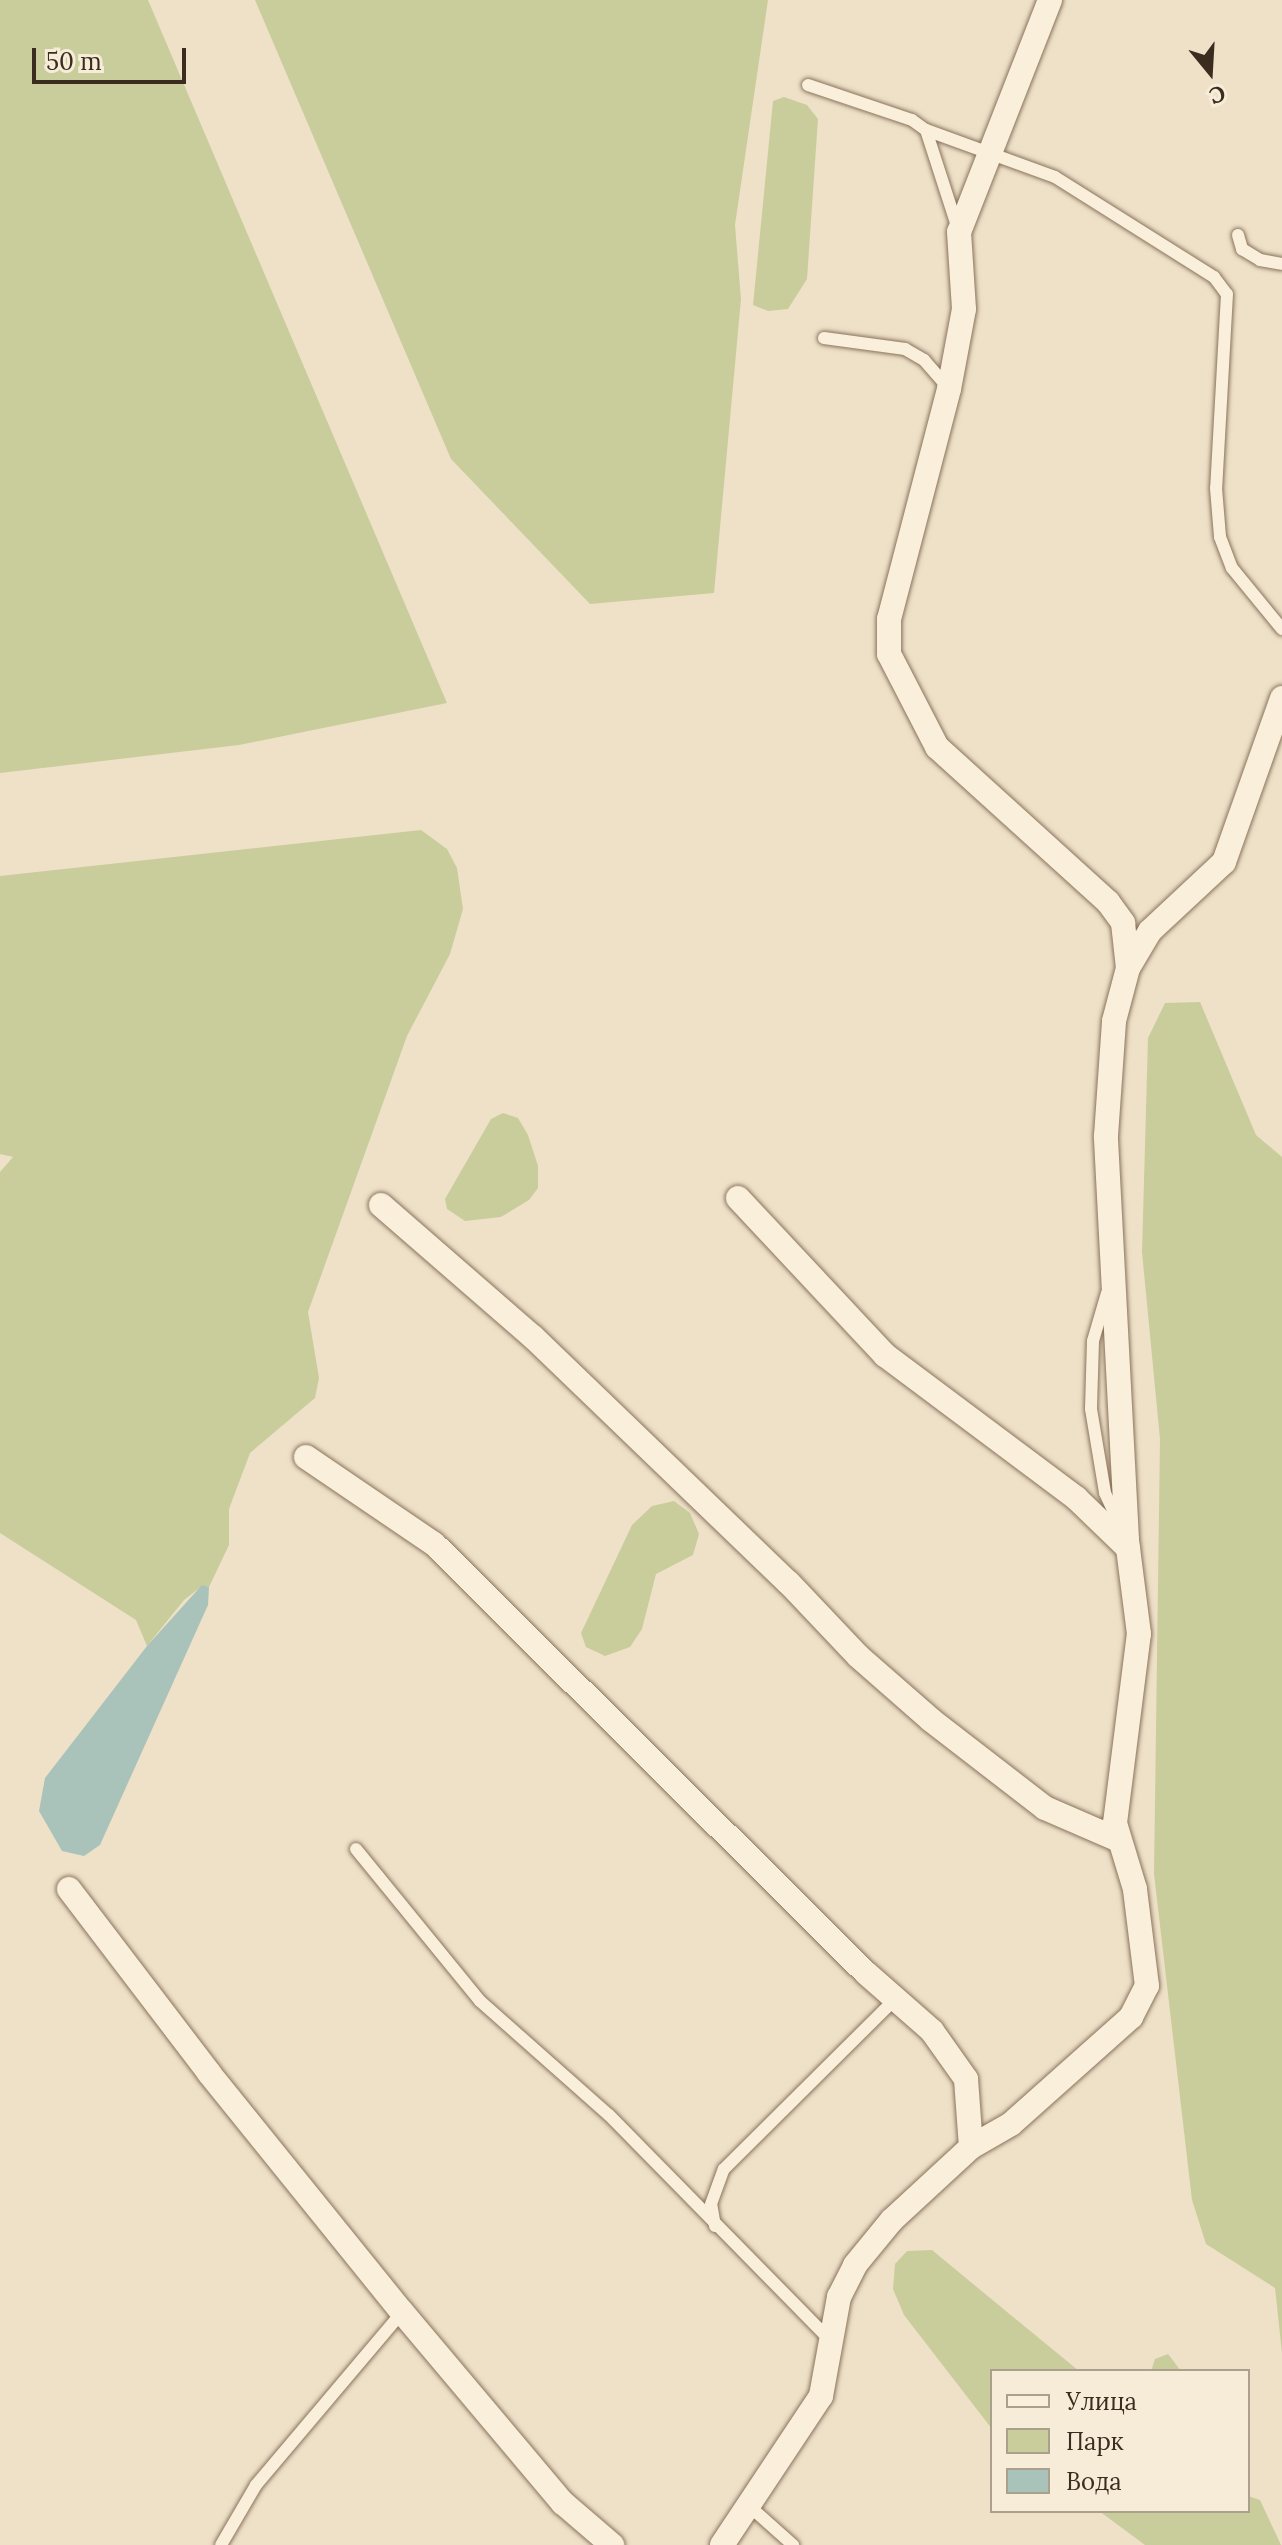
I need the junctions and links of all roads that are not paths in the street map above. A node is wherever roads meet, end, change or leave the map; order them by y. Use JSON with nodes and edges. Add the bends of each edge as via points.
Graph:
{"nodes":[{"id":1,"x":1050,"y":0,"type":"edge"},
{"id":2,"x":808,"y":85,"type":"dead end"},
{"id":3,"x":926,"y":130,"type":"junction"},
{"id":4,"x":986,"y":152,"type":"junction"},
{"id":5,"x":959,"y":232,"type":"junction"},
{"id":6,"x":1238,"y":235,"type":"dead end"},
{"id":7,"x":1282,"y":264,"type":"edge"},
{"id":8,"x":824,"y":338,"type":"dead end"},
{"id":9,"x":949,"y":389,"type":"junction"},
{"id":10,"x":1282,"y":629,"type":"edge"},
{"id":11,"x":1282,"y":698,"type":"edge"},
{"id":12,"x":1128,"y":968,"type":"junction"},
{"id":13,"x":738,"y":1198,"type":"dead end"},
{"id":14,"x":381,"y":1205,"type":"dead end"},
{"id":15,"x":306,"y":1457,"type":"dead end"},
{"id":16,"x":1127,"y":1544,"type":"junction"},
{"id":17,"x":1119,"y":1840,"type":"junction"},
{"id":18,"x":356,"y":1849,"type":"dead end"},
{"id":19,"x":69,"y":1889,"type":"dead end"},
{"id":20,"x":895,"y":1999,"type":"junction"},
{"id":21,"x":971,"y":2147,"type":"junction"},
{"id":22,"x":715,"y":2226,"type":"junction"},
{"id":23,"x":402,"y":2312,"type":"junction"},
{"id":24,"x":832,"y":2342,"type":"junction"},
{"id":25,"x":747,"y":2504,"type":"junction"},
{"id":26,"x":221,"y":2545,"type":"edge"},
{"id":27,"x":612,"y":2545,"type":"edge"},
{"id":28,"x":722,"y":2545,"type":"edge"},
{"id":29,"x":793,"y":2545,"type":"edge"}],
"edges":[{"from":1,"to":4,"type":"street"},
{"from":2,"to":3,"type":"lane","via":[[912,120]]},
{"from":3,"to":4,"type":"lane"},
{"from":3,"to":5,"type":"lane"},
{"from":4,"to":5,"type":"street"},
{"from":4,"to":10,"type":"lane","via":[[1055,177],[1214,277],[1227,294],[1216,488],[1220,537],[1232,568]]},
{"from":5,"to":9,"type":"street","via":[[964,309]]},
{"from":6,"to":7,"type":"lane","via":[[1242,249]]},
{"from":8,"to":9,"type":"lane","via":[[905,349],[924,360]]},
{"from":9,"to":12,"type":"street","via":[[889,619],[889,654],[937,747],[1108,902],[1123,923]]},
{"from":11,"to":12,"type":"street","via":[[1224,862],[1150,931]]},
{"from":12,"to":16,"type":"street","via":[[1114,1021],[1106,1136]]},
{"from":13,"to":16,"type":"street","via":[[896,1365],[1053,1479]]},
{"from":14,"to":17,"type":"street","via":[[533,1337],[788,1582],[847,1646],[931,1720],[1045,1808]]},
{"from":15,"to":20,"type":"street","via":[[434,1544]]},
{"from":16,"to":17,"type":"street","via":[[1139,1634],[1117,1801]]},
{"from":17,"to":21,"type":"street","via":[[1135,1889],[1147,1986],[1131,2017],[1080,2065],[1011,2124]]},
{"from":18,"to":22,"type":"lane","via":[[480,2001],[609,2115]]},
{"from":19,"to":23,"type":"street"},
{"from":20,"to":21,"type":"street","via":[[959,2065],[970,2097]]},
{"from":20,"to":22,"type":"lane","via":[[724,2169],[711,2204]]},
{"from":21,"to":24,"type":"street","via":[[892,2220],[855,2265],[839,2297]]},
{"from":22,"to":24,"type":"lane"},
{"from":23,"to":26,"type":"lane","via":[[256,2485]]},
{"from":23,"to":27,"type":"street","via":[[563,2503]]},
{"from":24,"to":25,"type":"street","via":[[821,2396]]},
{"from":25,"to":28,"type":"street"},
{"from":25,"to":29,"type":"lane"}]}
